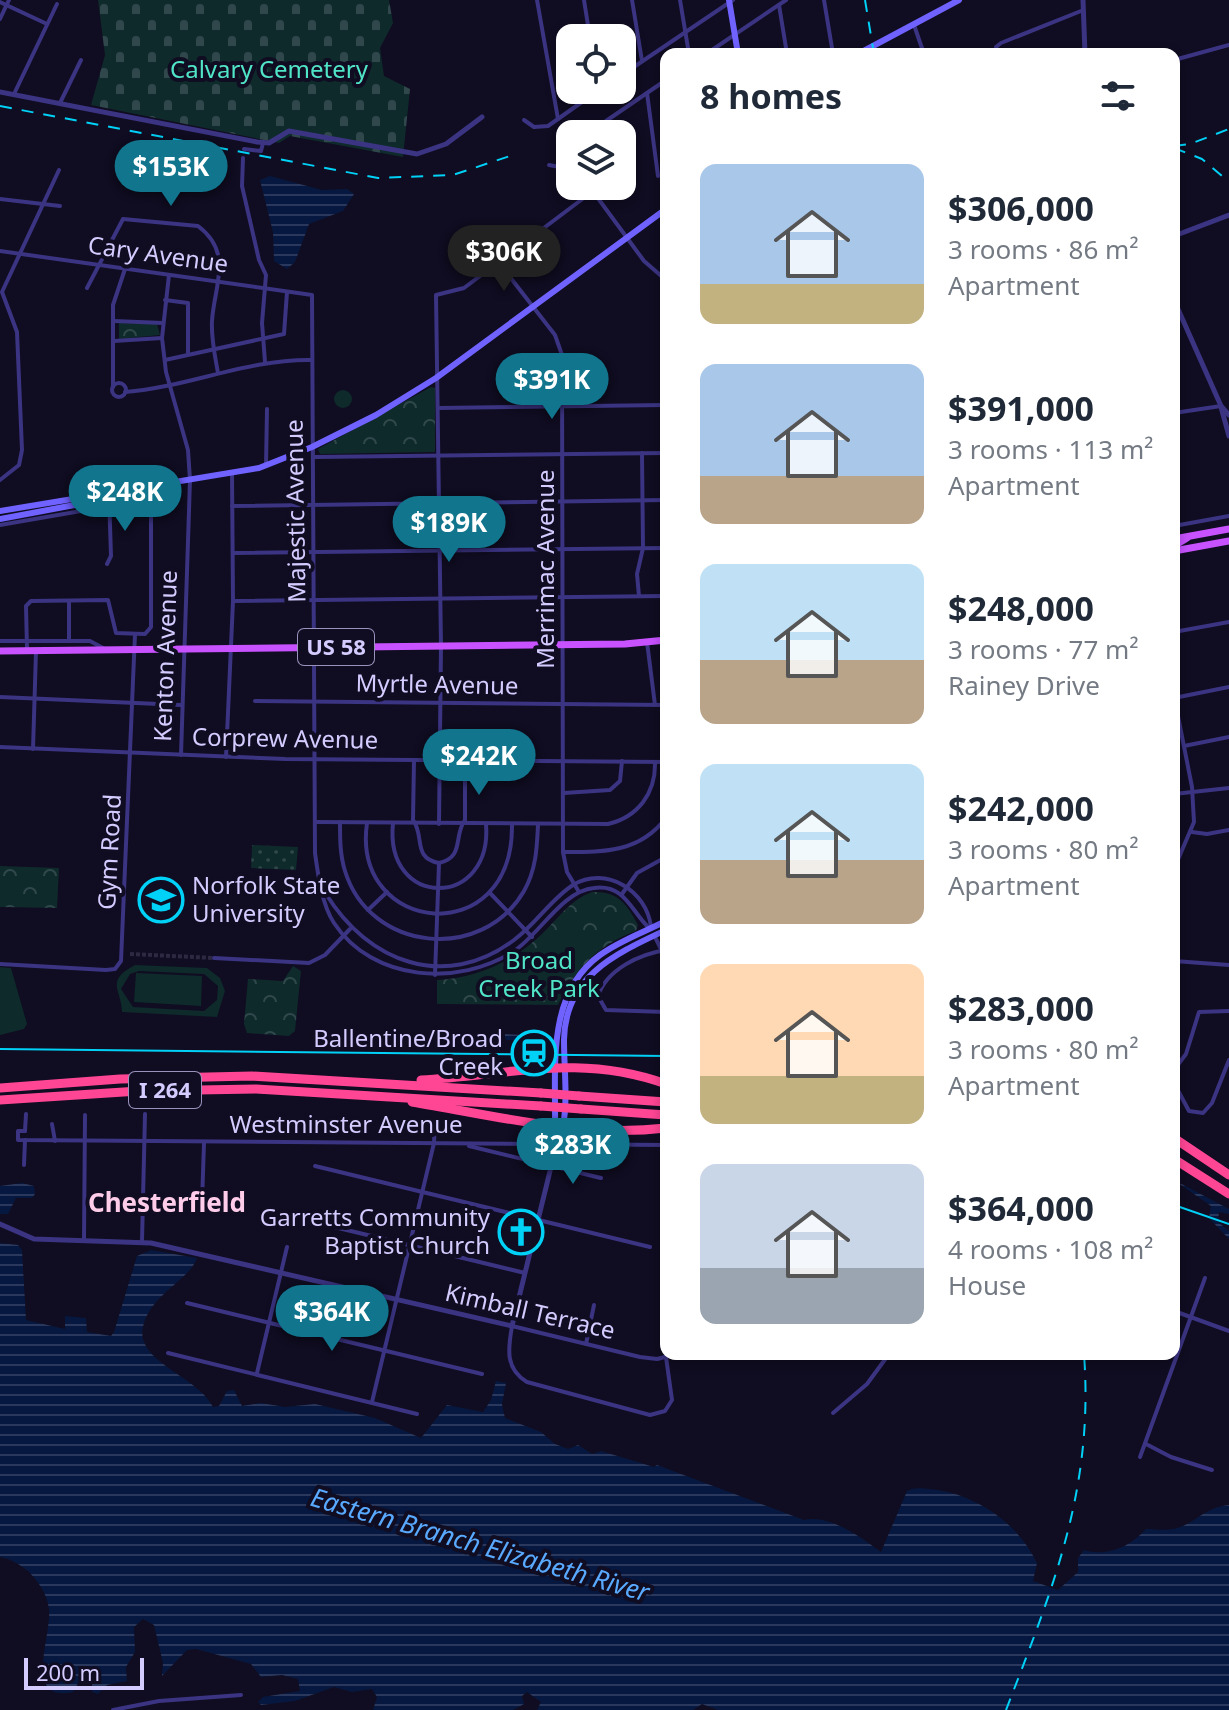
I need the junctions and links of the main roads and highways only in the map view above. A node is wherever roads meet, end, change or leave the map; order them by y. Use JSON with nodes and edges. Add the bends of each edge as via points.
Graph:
{"nodes":[{"id":1,"x":959,"y":0,"type":"edge"},
{"id":2,"x":730,"y":1,"type":"edge"},
{"id":3,"x":737,"y":48,"type":"edge"},
{"id":4,"x":869,"y":48,"type":"edge"},
{"id":5,"x":660,"y":213,"type":"edge"},
{"id":6,"x":92,"y":499,"type":"junction"},
{"id":7,"x":0,"y":511,"type":"edge"},
{"id":8,"x":0,"y":519,"type":"edge"},
{"id":9,"x":1229,"y":529,"type":"edge"},
{"id":10,"x":1189,"y":537,"type":"junction"},
{"id":11,"x":1180,"y":538,"type":"edge"},
{"id":12,"x":1229,"y":541,"type":"edge"},
{"id":13,"x":1180,"y":544,"type":"edge"},
{"id":14,"x":1180,"y":547,"type":"edge"},
{"id":15,"x":660,"y":641,"type":"edge"},
{"id":16,"x":0,"y":651,"type":"edge"},
{"id":17,"x":660,"y":926,"type":"edge"},
{"id":18,"x":660,"y":931,"type":"edge"},
{"id":19,"x":653,"y":932,"type":"junction"},
{"id":20,"x":561,"y":1067,"type":"junction"},
{"id":21,"x":380,"y":1082,"type":"junction"},
{"id":22,"x":660,"y":1082,"type":"edge"},
{"id":23,"x":0,"y":1088,"type":"edge"},
{"id":24,"x":378,"y":1094,"type":"junction"},
{"id":25,"x":0,"y":1100,"type":"edge"},
{"id":26,"x":660,"y":1102,"type":"edge"},
{"id":27,"x":660,"y":1115,"type":"edge"},
{"id":28,"x":559,"y":1126,"type":"junction"},
{"id":29,"x":660,"y":1128,"type":"edge"},
{"id":30,"x":1180,"y":1142,"type":"edge"},
{"id":31,"x":1180,"y":1163,"type":"edge"},
{"id":32,"x":1229,"y":1175,"type":"edge"},
{"id":33,"x":1229,"y":1194,"type":"edge"}],
"edges":[{"from":1,"to":4,"type":"main road"},
{"from":2,"to":3,"type":"main road"},
{"from":5,"to":6,"type":"main road","via":[[386,410],[266,466]]},
{"from":6,"to":7,"type":"main road"},
{"from":6,"to":8,"type":"main road"},
{"from":9,"to":10,"type":"main road"},
{"from":10,"to":11,"type":"main road"},
{"from":10,"to":13,"type":"main road"},
{"from":12,"to":14,"type":"main road"},
{"from":15,"to":16,"type":"main road","number":"US 58"},
{"from":17,"to":19,"type":"main road"},
{"from":18,"to":19,"type":"main road"},
{"from":19,"to":20,"type":"main road","via":[[599,955],[572,984],[559,1018]]},
{"from":20,"to":21,"type":"highway"},
{"from":20,"to":22,"type":"highway","via":[[614,1069]]},
{"from":20,"to":28,"type":"main road"},
{"from":21,"to":23,"type":"highway","number":"I 264","via":[[193,1077]]},
{"from":21,"to":26,"type":"highway","number":"I 264","bridge":true},
{"from":24,"to":25,"type":"highway","number":"I 264","via":[[183,1090]]},
{"from":24,"to":27,"type":"highway","number":"I 264","bridge":true},
{"from":24,"to":28,"type":"highway","via":[[489,1119]]},
{"from":28,"to":29,"type":"highway"},
{"from":30,"to":32,"type":"highway"},
{"from":31,"to":33,"type":"highway"}]}
